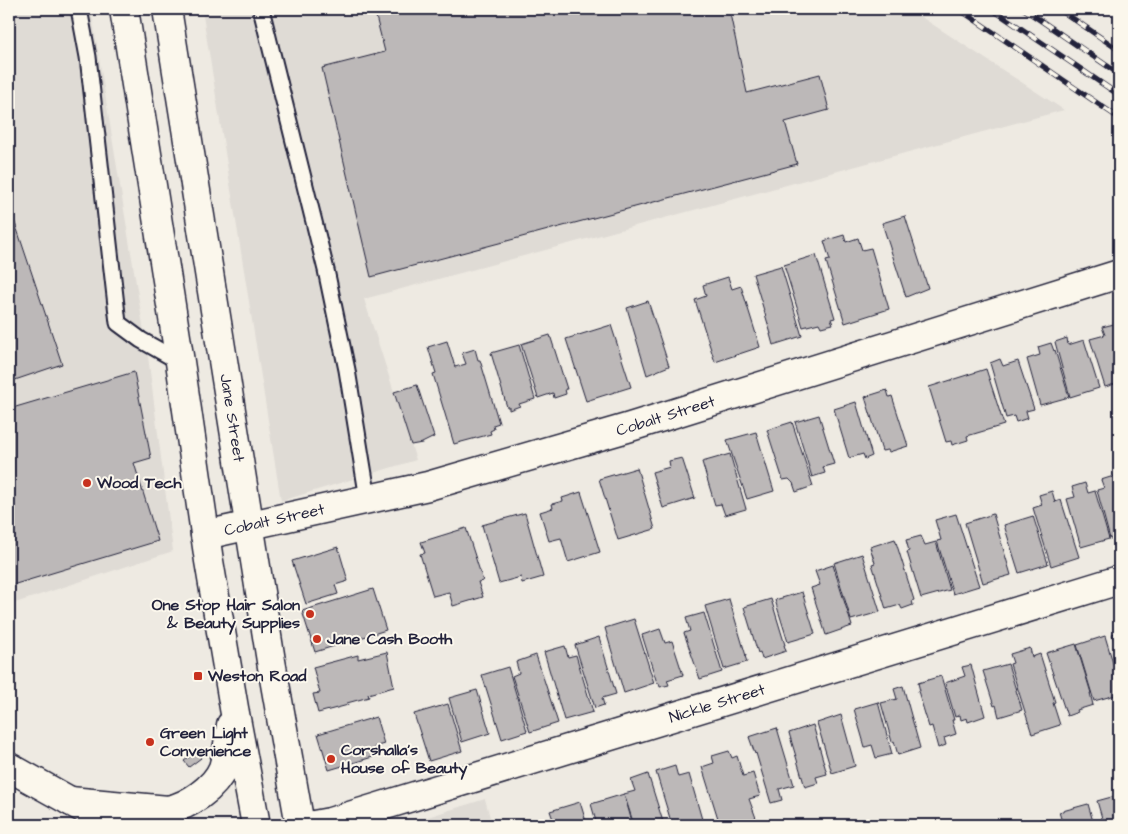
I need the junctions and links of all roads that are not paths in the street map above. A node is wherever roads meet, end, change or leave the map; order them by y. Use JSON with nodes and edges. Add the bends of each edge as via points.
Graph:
{"nodes":[{"id":1,"x":79,"y":9,"type":"edge"},
{"id":2,"x":124,"y":9,"type":"edge"},
{"id":3,"x":167,"y":9,"type":"edge"},
{"id":4,"x":261,"y":9,"type":"edge"},
{"id":5,"x":1119,"y":274,"type":"edge"},
{"id":6,"x":180,"y":362,"type":"junction"},
{"id":7,"x":368,"y":499,"type":"junction"},
{"id":8,"x":250,"y":525,"type":"junction"},
{"id":9,"x":205,"y":535,"type":"junction"},
{"id":10,"x":1119,"y":580,"type":"edge"},
{"id":11,"x":234,"y":708,"type":"junction"},
{"id":12,"x":9,"y":767,"type":"edge"},
{"id":13,"x":70,"y":801,"type":"junction"},
{"id":14,"x":114,"y":825,"type":"edge"},
{"id":15,"x":256,"y":825,"type":"edge"},
{"id":16,"x":300,"y":825,"type":"edge"},
{"id":17,"x":314,"y":825,"type":"edge"}],
"edges":[{"from":1,"to":6,"type":"lane","via":[[88,56],[118,323]]},
{"from":2,"to":6,"type":"main road"},
{"from":3,"to":8,"type":"main road","name":"Jane Street"},
{"from":4,"to":7,"type":"lane","via":[[328,279]]},
{"from":5,"to":7,"type":"main road","name":"Cobalt Street","via":[[617,430],[428,486]]},
{"from":6,"to":9,"type":"main road"},
{"from":7,"to":8,"type":"main road","name":"Cobalt Street"},
{"from":8,"to":9,"type":"main road","name":"Cobalt Street"},
{"from":8,"to":16,"type":"main road","name":"Jane Street"},
{"from":9,"to":11,"type":"main road"},
{"from":10,"to":17,"type":"main road","name":"Nickle Street"},
{"from":11,"to":13,"type":"main road","via":[[219,775],[188,804],[168,810]]},
{"from":11,"to":15,"type":"main road"},
{"from":12,"to":13,"type":"main road"},
{"from":13,"to":14,"type":"main road"}]}
